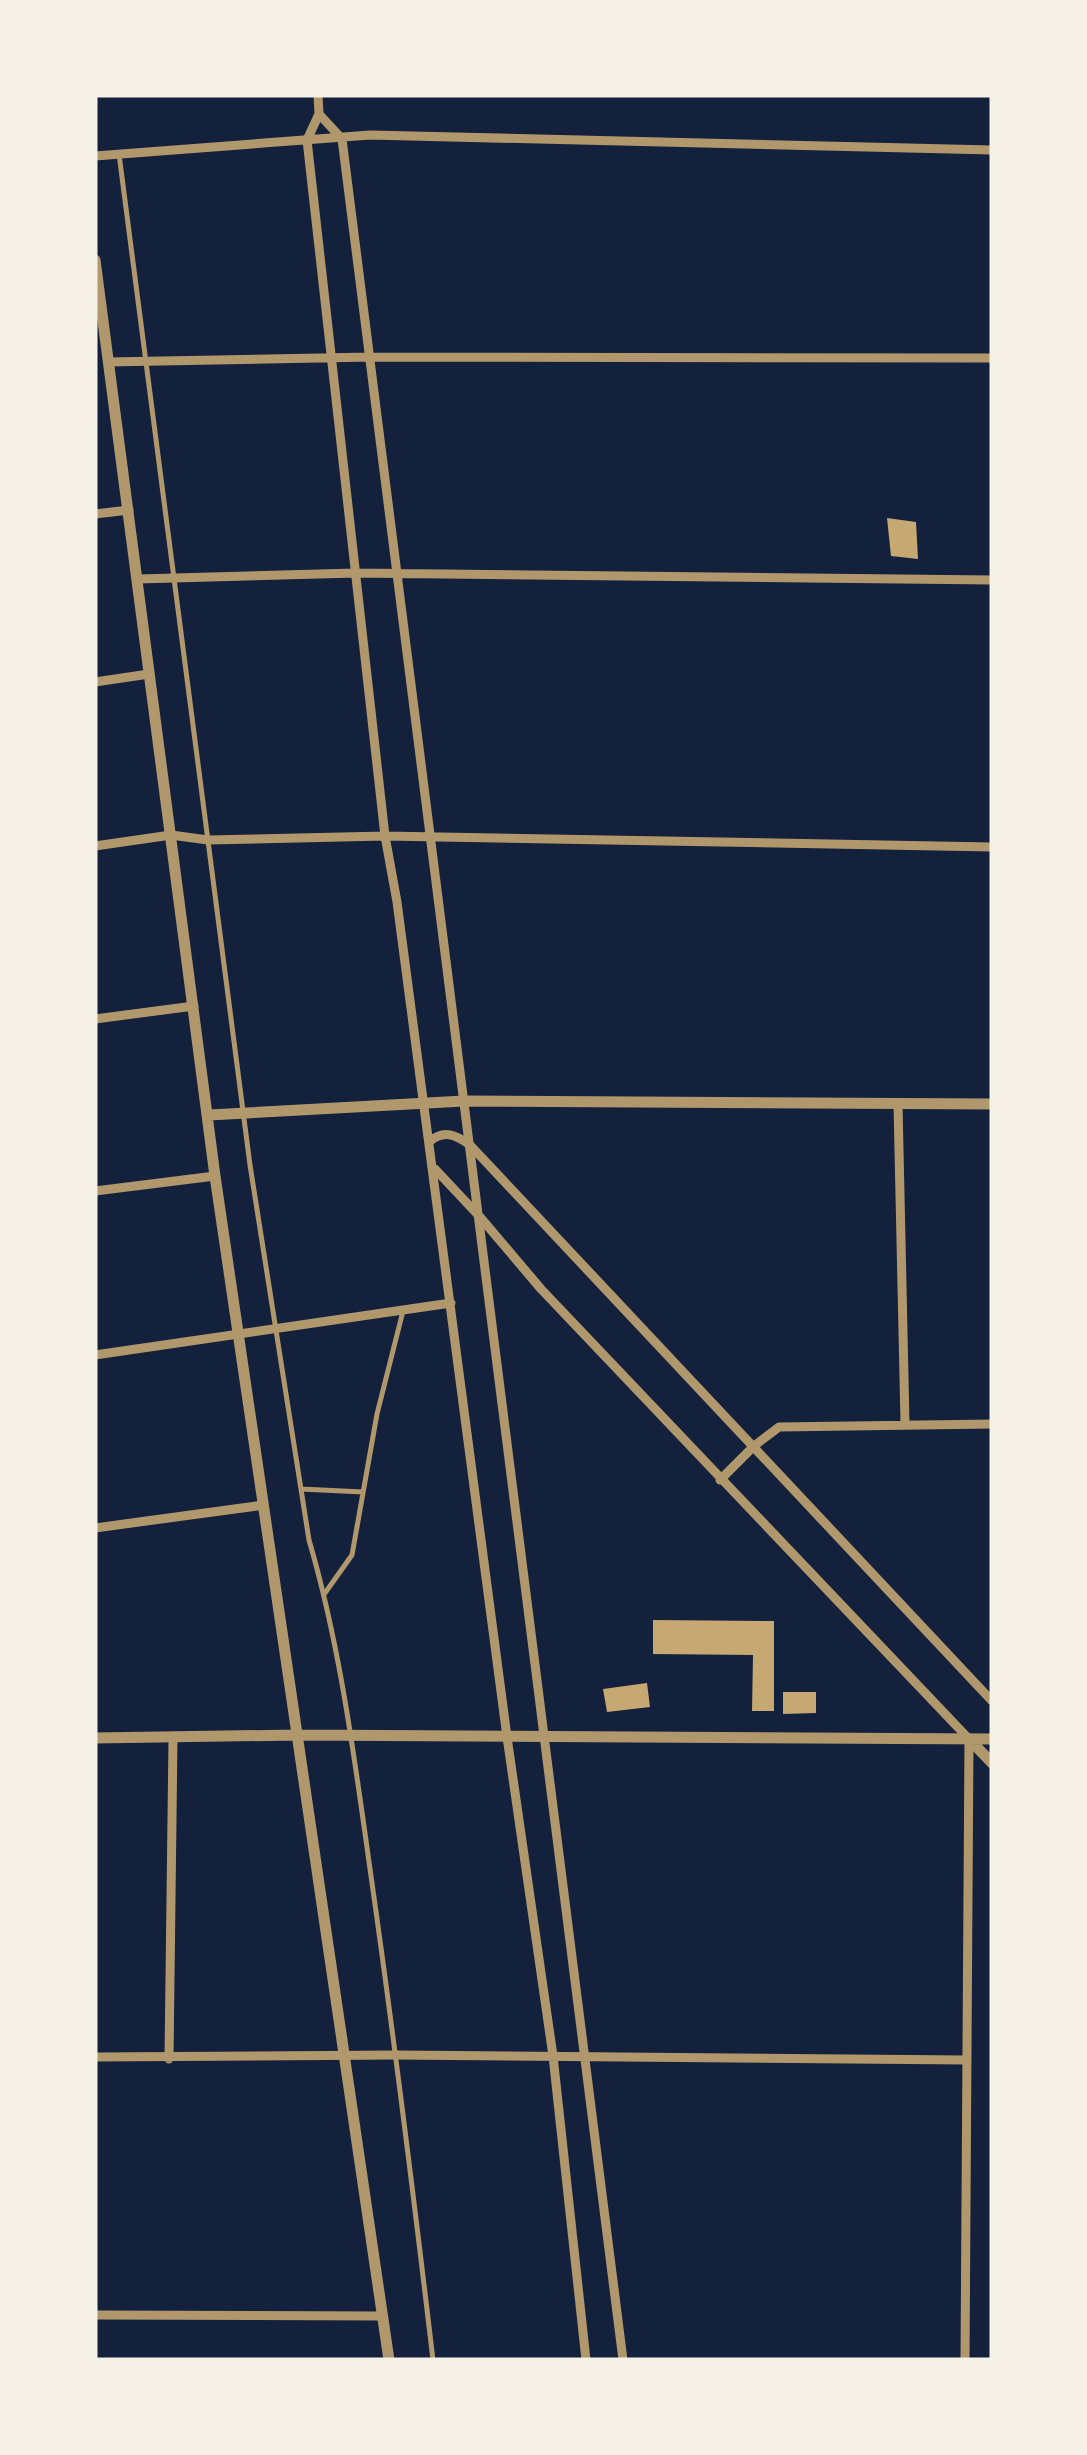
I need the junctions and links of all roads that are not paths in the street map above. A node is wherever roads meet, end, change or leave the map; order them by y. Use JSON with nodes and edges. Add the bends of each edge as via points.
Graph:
{"nodes":[{"id":1,"x":318,"y":95,"type":"edge"},
{"id":2,"x":319,"y":114,"type":"junction"},
{"id":3,"x":342,"y":139,"type":"junction"},
{"id":4,"x":307,"y":140,"type":"junction"},
{"id":5,"x":992,"y":150,"type":"edge"},
{"id":6,"x":119,"y":154,"type":"junction"},
{"id":7,"x":95,"y":156,"type":"edge"},
{"id":8,"x":95,"y":260,"type":"edge"},
{"id":9,"x":101,"y":346,"type":"edge"},
{"id":10,"x":371,"y":357,"type":"junction"},
{"id":11,"x":330,"y":358,"type":"junction"},
{"id":12,"x":992,"y":358,"type":"edge"},
{"id":13,"x":145,"y":361,"type":"junction"},
{"id":14,"x":108,"y":362,"type":"junction"},
{"id":15,"x":129,"y":510,"type":"junction"},
{"id":16,"x":95,"y":514,"type":"edge"},
{"id":17,"x":356,"y":573,"type":"junction"},
{"id":18,"x":398,"y":575,"type":"junction"},
{"id":19,"x":173,"y":576,"type":"junction"},
{"id":20,"x":138,"y":578,"type":"junction"},
{"id":21,"x":992,"y":580,"type":"edge"},
{"id":22,"x":149,"y":674,"type":"junction"},
{"id":23,"x":95,"y":682,"type":"edge"},
{"id":24,"x":171,"y":835,"type":"junction"},
{"id":25,"x":385,"y":836,"type":"junction"},
{"id":26,"x":430,"y":838,"type":"junction"},
{"id":27,"x":208,"y":840,"type":"junction"},
{"id":28,"x":95,"y":846,"type":"edge"},
{"id":29,"x":992,"y":846,"type":"edge"},
{"id":30,"x":194,"y":1006,"type":"junction"},
{"id":31,"x":95,"y":1019,"type":"edge"},
{"id":32,"x":464,"y":1101,"type":"junction"},
{"id":33,"x":424,"y":1104,"type":"junction"},
{"id":34,"x":898,"y":1104,"type":"junction"},
{"id":35,"x":992,"y":1104,"type":"edge"},
{"id":36,"x":209,"y":1114,"type":"junction"},
{"id":37,"x":244,"y":1115,"type":"junction"},
{"id":38,"x":430,"y":1142,"type":"junction"},
{"id":39,"x":470,"y":1145,"type":"junction"},
{"id":40,"x":433,"y":1168,"type":"junction"},
{"id":41,"x":216,"y":1176,"type":"junction"},
{"id":42,"x":95,"y":1192,"type":"edge"},
{"id":43,"x":480,"y":1217,"type":"junction"},
{"id":44,"x":451,"y":1303,"type":"junction"},
{"id":45,"x":404,"y":1309,"type":"junction"},
{"id":46,"x":276,"y":1327,"type":"junction"},
{"id":47,"x":238,"y":1332,"type":"junction"},
{"id":48,"x":95,"y":1355,"type":"edge"},
{"id":49,"x":905,"y":1424,"type":"junction"},
{"id":50,"x":992,"y":1424,"type":"edge"},
{"id":51,"x":754,"y":1446,"type":"junction"},
{"id":52,"x":720,"y":1480,"type":"junction"},
{"id":53,"x":301,"y":1489,"type":"junction"},
{"id":54,"x":363,"y":1492,"type":"junction"},
{"id":55,"x":264,"y":1505,"type":"junction"},
{"id":56,"x":95,"y":1528,"type":"edge"},
{"id":57,"x":324,"y":1593,"type":"junction"},
{"id":58,"x":992,"y":1701,"type":"edge"},
{"id":59,"x":298,"y":1735,"type":"junction"},
{"id":60,"x":351,"y":1736,"type":"junction"},
{"id":61,"x":506,"y":1736,"type":"junction"},
{"id":62,"x":543,"y":1737,"type":"junction"},
{"id":63,"x":95,"y":1738,"type":"edge"},
{"id":64,"x":173,"y":1738,"type":"junction"},
{"id":65,"x":969,"y":1739,"type":"junction"},
{"id":66,"x":992,"y":1740,"type":"edge"},
{"id":67,"x":992,"y":1763,"type":"edge"},
{"id":68,"x":396,"y":2055,"type":"junction"},
{"id":69,"x":346,"y":2056,"type":"junction"},
{"id":70,"x":553,"y":2056,"type":"junction"},
{"id":71,"x":583,"y":2056,"type":"junction"},
{"id":72,"x":95,"y":2058,"type":"edge"},
{"id":73,"x":170,"y":2058,"type":"junction"},
{"id":74,"x":967,"y":2060,"type":"junction"},
{"id":75,"x":95,"y":2315,"type":"edge"},
{"id":76,"x":383,"y":2316,"type":"junction"},
{"id":77,"x":389,"y":2360,"type":"edge"},
{"id":78,"x":433,"y":2360,"type":"edge"},
{"id":79,"x":586,"y":2360,"type":"edge"},
{"id":80,"x":623,"y":2360,"type":"edge"},
{"id":81,"x":965,"y":2360,"type":"edge"}],
"edges":[{"from":1,"to":2,"type":"street"},
{"from":2,"to":3,"type":"street"},
{"from":2,"to":4,"type":"street"},
{"from":3,"to":4,"type":"street"},
{"from":3,"to":5,"type":"street"},
{"from":3,"to":10,"type":"street"},
{"from":4,"to":6,"type":"street"},
{"from":4,"to":11,"type":"street"},
{"from":6,"to":7,"type":"street"},
{"from":6,"to":13,"type":"lane"},
{"from":8,"to":9,"type":"street"},
{"from":9,"to":14,"type":"street"},
{"from":10,"to":11,"type":"street"},
{"from":10,"to":12,"type":"street"},
{"from":10,"to":18,"type":"street"},
{"from":11,"to":13,"type":"street"},
{"from":11,"to":17,"type":"street"},
{"from":13,"to":14,"type":"street"},
{"from":13,"to":19,"type":"lane"},
{"from":14,"to":15,"type":"street"},
{"from":15,"to":16,"type":"street"},
{"from":15,"to":20,"type":"street"},
{"from":17,"to":18,"type":"street"},
{"from":17,"to":19,"type":"street"},
{"from":17,"to":25,"type":"street"},
{"from":18,"to":21,"type":"street"},
{"from":18,"to":26,"type":"street"},
{"from":19,"to":20,"type":"street"},
{"from":19,"to":27,"type":"lane"},
{"from":20,"to":22,"type":"street"},
{"from":22,"to":23,"type":"street"},
{"from":22,"to":24,"type":"street"},
{"from":24,"to":27,"type":"street"},
{"from":24,"to":28,"type":"street"},
{"from":24,"to":30,"type":"street"},
{"from":25,"to":26,"type":"street"},
{"from":25,"to":27,"type":"street"},
{"from":25,"to":33,"type":"street"},
{"from":26,"to":29,"type":"street"},
{"from":26,"to":32,"type":"street"},
{"from":27,"to":37,"type":"lane"},
{"from":30,"to":31,"type":"street"},
{"from":30,"to":36,"type":"street"},
{"from":32,"to":33,"type":"street"},
{"from":32,"to":34,"type":"street"},
{"from":32,"to":39,"type":"street"},
{"from":33,"to":37,"type":"street"},
{"from":33,"to":38,"type":"street"},
{"from":34,"to":35,"type":"street"},
{"from":34,"to":49,"type":"street"},
{"from":36,"to":37,"type":"street"},
{"from":36,"to":41,"type":"street"},
{"from":37,"to":46,"type":"lane"},
{"from":38,"to":39,"type":"street","via":[[448,1134]]},
{"from":38,"to":40,"type":"street"},
{"from":39,"to":43,"type":"street"},
{"from":39,"to":51,"type":"street"},
{"from":40,"to":43,"type":"street"},
{"from":40,"to":44,"type":"street"},
{"from":41,"to":42,"type":"street"},
{"from":41,"to":47,"type":"street"},
{"from":43,"to":52,"type":"street"},
{"from":43,"to":62,"type":"street"},
{"from":44,"to":45,"type":"street"},
{"from":44,"to":61,"type":"street"},
{"from":45,"to":46,"type":"street"},
{"from":45,"to":54,"type":"lane"},
{"from":46,"to":47,"type":"street"},
{"from":46,"to":53,"type":"lane"},
{"from":47,"to":48,"type":"street"},
{"from":47,"to":55,"type":"street"},
{"from":49,"to":50,"type":"street"},
{"from":49,"to":51,"type":"street","via":[[780,1427]]},
{"from":51,"to":52,"type":"street"},
{"from":51,"to":58,"type":"street"},
{"from":52,"to":65,"type":"street"},
{"from":53,"to":54,"type":"lane"},
{"from":53,"to":57,"type":"lane"},
{"from":54,"to":57,"type":"lane","via":[[352,1555]]},
{"from":55,"to":56,"type":"street"},
{"from":55,"to":59,"type":"street"},
{"from":57,"to":60,"type":"lane"},
{"from":59,"to":60,"type":"street"},
{"from":59,"to":64,"type":"street"},
{"from":59,"to":69,"type":"street"},
{"from":60,"to":61,"type":"street"},
{"from":60,"to":68,"type":"lane"},
{"from":61,"to":62,"type":"street"},
{"from":61,"to":70,"type":"street"},
{"from":62,"to":65,"type":"street"},
{"from":62,"to":71,"type":"street"},
{"from":63,"to":64,"type":"street"},
{"from":64,"to":73,"type":"street"},
{"from":65,"to":66,"type":"street"},
{"from":65,"to":67,"type":"street"},
{"from":65,"to":74,"type":"street"},
{"from":68,"to":69,"type":"street"},
{"from":68,"to":70,"type":"street"},
{"from":68,"to":78,"type":"lane"},
{"from":69,"to":73,"type":"street"},
{"from":69,"to":76,"type":"street"},
{"from":70,"to":71,"type":"street"},
{"from":70,"to":79,"type":"street"},
{"from":71,"to":74,"type":"street"},
{"from":71,"to":80,"type":"street"},
{"from":72,"to":73,"type":"street"},
{"from":74,"to":81,"type":"street"},
{"from":75,"to":76,"type":"street"},
{"from":76,"to":77,"type":"street"}]}
